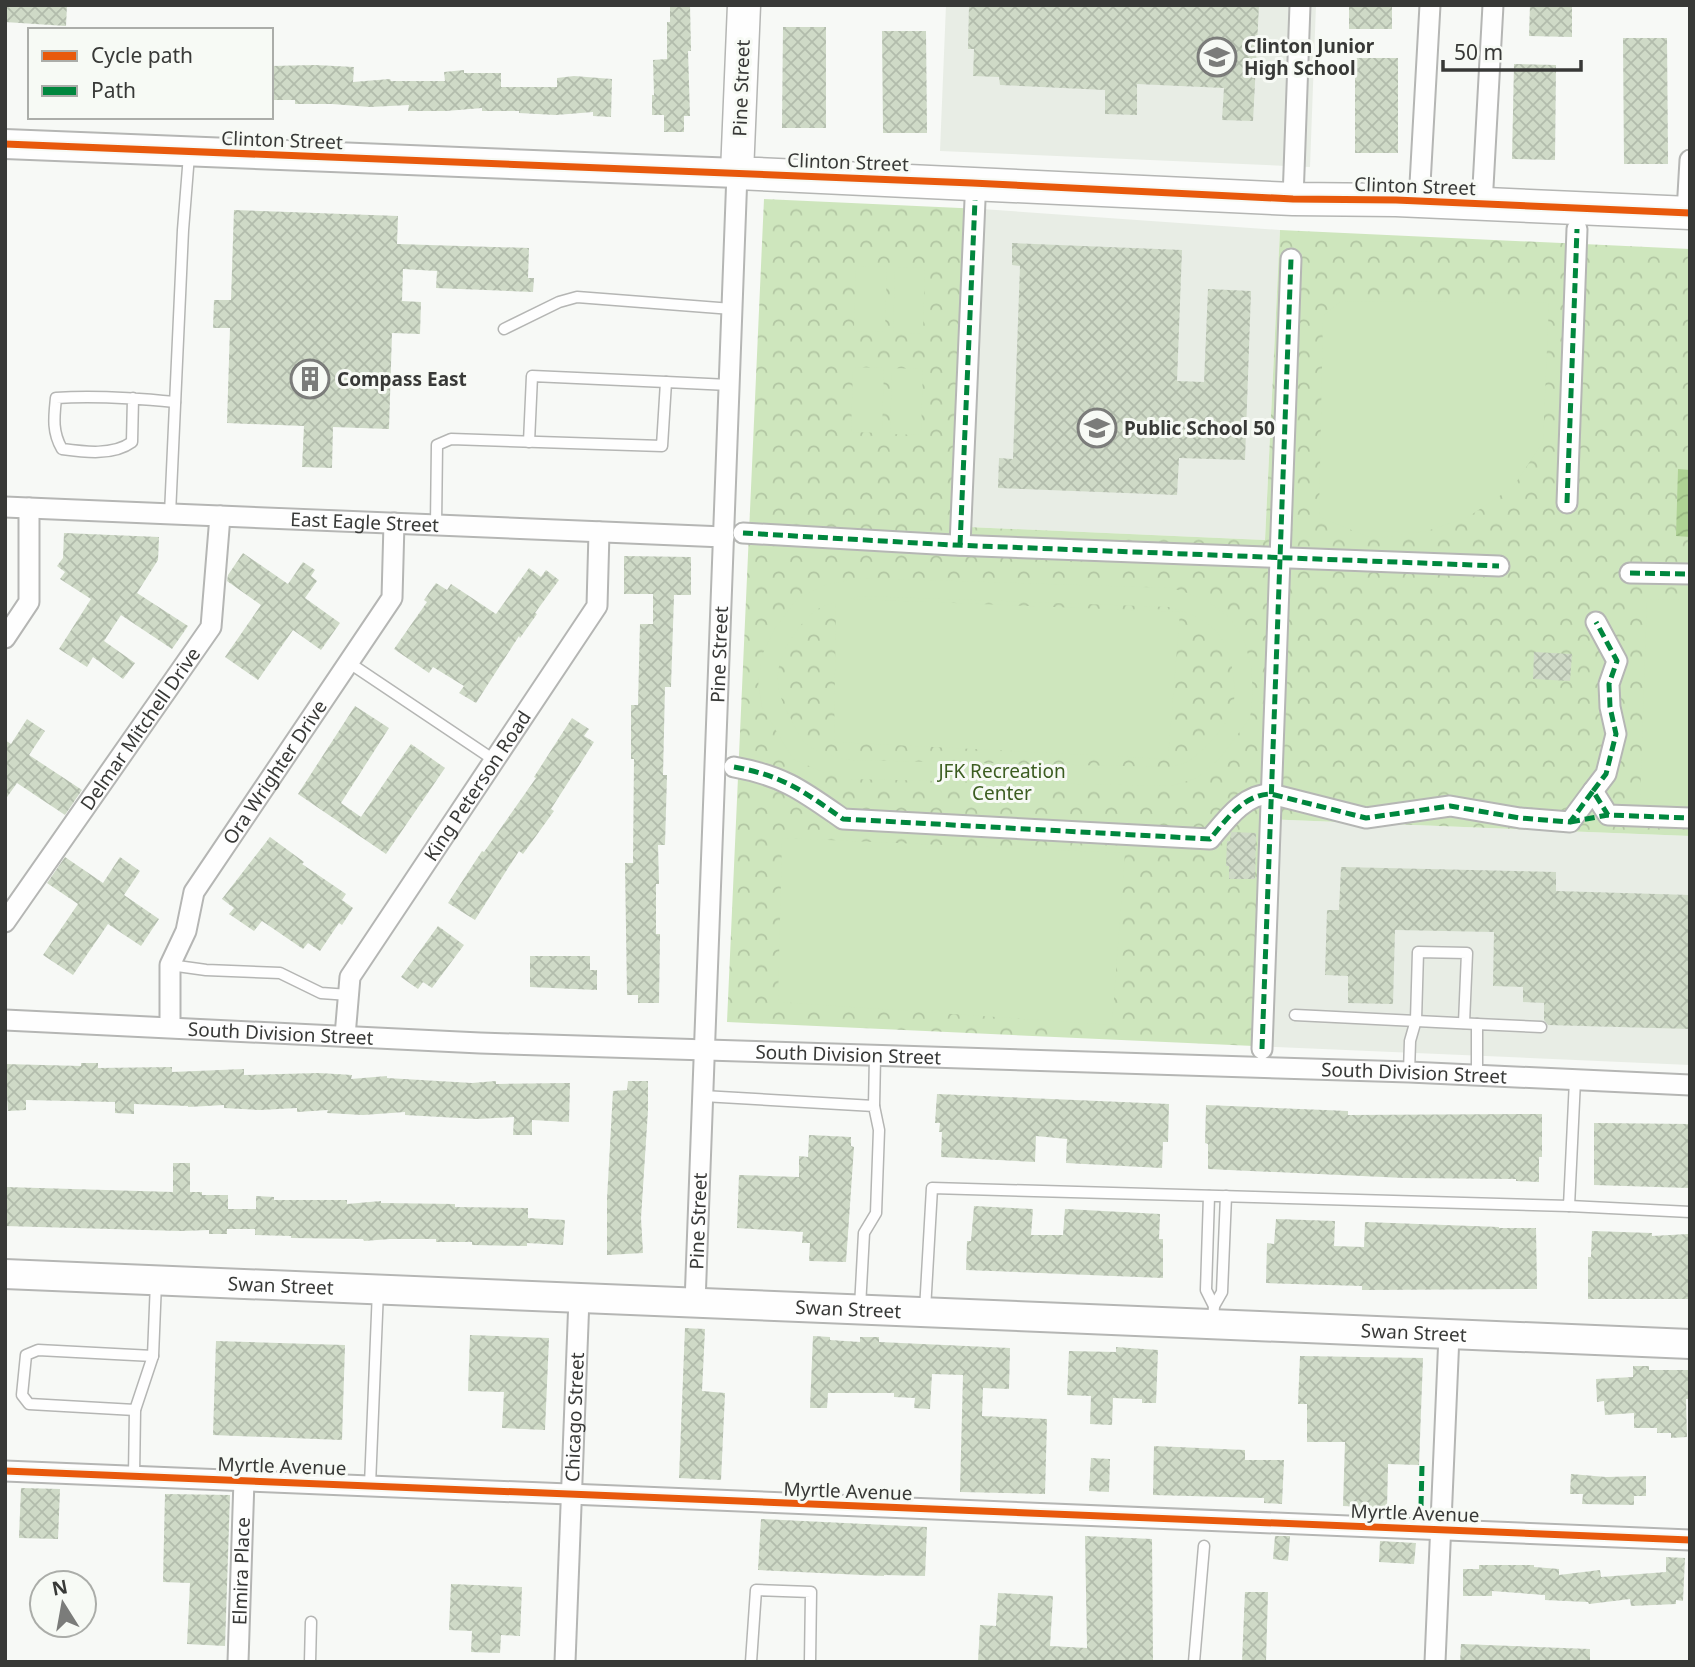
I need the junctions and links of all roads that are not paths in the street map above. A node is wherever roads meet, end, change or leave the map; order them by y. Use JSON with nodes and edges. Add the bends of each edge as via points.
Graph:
{"nodes":[{"id":1,"x":744,"y":5,"type":"edge"},
{"id":2,"x":1300,"y":5,"type":"edge"},
{"id":3,"x":1430,"y":5,"type":"edge"},
{"id":4,"x":1493,"y":5,"type":"edge"},
{"id":5,"x":5,"y":145,"type":"edge"},
{"id":6,"x":189,"y":152,"type":"junction"},
{"id":7,"x":1690,"y":160,"type":"edge"},
{"id":8,"x":737,"y":173,"type":"junction"},
{"id":9,"x":1293,"y":199,"type":"junction"},
{"id":10,"x":975,"y":200,"type":"dead end"},
{"id":11,"x":1419,"y":202,"type":"junction"},
{"id":12,"x":1482,"y":205,"type":"junction"},
{"id":13,"x":1688,"y":212,"type":"edge"},
{"id":14,"x":1577,"y":229,"type":"dead end"},
{"id":15,"x":1291,"y":259,"type":"dead end"},
{"id":16,"x":732,"y":309,"type":"junction"},
{"id":17,"x":504,"y":329,"type":"dead end"},
{"id":18,"x":666,"y":382,"type":"junction"},
{"id":19,"x":729,"y":385,"type":"junction"},
{"id":20,"x":133,"y":398,"type":"junction"},
{"id":21,"x":175,"y":402,"type":"junction"},
{"id":22,"x":528,"y":442,"type":"junction"},
{"id":23,"x":1567,"y":503,"type":"dead end"},
{"id":24,"x":5,"y":508,"type":"edge"},
{"id":25,"x":29,"y":508,"type":"junction"},
{"id":26,"x":170,"y":514,"type":"junction"},
{"id":27,"x":220,"y":516,"type":"junction"},
{"id":28,"x":394,"y":523,"type":"junction"},
{"id":29,"x":436,"y":525,"type":"junction"},
{"id":30,"x":599,"y":532,"type":"junction"},
{"id":31,"x":744,"y":533,"type":"dead end"},
{"id":32,"x":724,"y":537,"type":"junction"},
{"id":33,"x":960,"y":545,"type":"junction"},
{"id":34,"x":1279,"y":557,"type":"junction"},
{"id":35,"x":1499,"y":566,"type":"dead end"},
{"id":36,"x":1630,"y":573,"type":"dead end"},
{"id":37,"x":1690,"y":574,"type":"edge"},
{"id":38,"x":1596,"y":622,"type":"dead end"},
{"id":39,"x":5,"y":638,"type":"edge"},
{"id":40,"x":348,"y":662,"type":"junction"},
{"id":41,"x":494,"y":760,"type":"junction"},
{"id":42,"x":734,"y":768,"type":"dead end"},
{"id":43,"x":1594,"y":791,"type":"junction"},
{"id":44,"x":1271,"y":794,"type":"junction"},
{"id":45,"x":1608,"y":815,"type":"junction"},
{"id":46,"x":1690,"y":818,"type":"edge"},
{"id":47,"x":1570,"y":822,"type":"junction"},
{"id":48,"x":5,"y":922,"type":"edge"},
{"id":49,"x":170,"y":965,"type":"junction"},
{"id":50,"x":349,"y":995,"type":"junction"},
{"id":51,"x":1295,"y":1015,"type":"dead end"},
{"id":52,"x":5,"y":1020,"type":"edge"},
{"id":53,"x":1416,"y":1020,"type":"junction"},
{"id":54,"x":1464,"y":1023,"type":"junction"},
{"id":55,"x":1478,"y":1024,"type":"junction"},
{"id":56,"x":170,"y":1027,"type":"junction"},
{"id":57,"x":1541,"y":1027,"type":"dead end"},
{"id":58,"x":345,"y":1037,"type":"junction"},
{"id":59,"x":1262,"y":1049,"type":"dead end"},
{"id":60,"x":704,"y":1051,"type":"junction"},
{"id":61,"x":875,"y":1057,"type":"junction"},
{"id":62,"x":1409,"y":1072,"type":"junction"},
{"id":63,"x":1477,"y":1076,"type":"junction"},
{"id":64,"x":1575,"y":1080,"type":"junction"},
{"id":65,"x":1690,"y":1085,"type":"edge"},
{"id":66,"x":703,"y":1096,"type":"junction"},
{"id":67,"x":874,"y":1106,"type":"junction"},
{"id":68,"x":1209,"y":1196,"type":"junction"},
{"id":69,"x":1226,"y":1196,"type":"junction"},
{"id":70,"x":1569,"y":1206,"type":"junction"},
{"id":71,"x":1690,"y":1212,"type":"edge"},
{"id":72,"x":5,"y":1274,"type":"edge"},
{"id":73,"x":156,"y":1282,"type":"junction"},
{"id":74,"x":378,"y":1290,"type":"junction"},
{"id":75,"x":579,"y":1297,"type":"junction"},
{"id":76,"x":695,"y":1303,"type":"junction"},
{"id":77,"x":860,"y":1311,"type":"junction"},
{"id":78,"x":925,"y":1314,"type":"junction"},
{"id":79,"x":1213,"y":1315,"type":"junction"},
{"id":80,"x":1449,"y":1335,"type":"junction"},
{"id":81,"x":1690,"y":1344,"type":"edge"},
{"id":82,"x":153,"y":1356,"type":"junction"},
{"id":83,"x":135,"y":1410,"type":"junction"},
{"id":84,"x":5,"y":1471,"type":"edge"},
{"id":85,"x":134,"y":1476,"type":"junction"},
{"id":86,"x":244,"y":1480,"type":"junction"},
{"id":87,"x":370,"y":1485,"type":"junction"},
{"id":88,"x":572,"y":1495,"type":"junction"},
{"id":89,"x":1440,"y":1530,"type":"junction"},
{"id":90,"x":1690,"y":1540,"type":"edge"},
{"id":91,"x":1205,"y":1546,"type":"dead end"},
{"id":92,"x":311,"y":1622,"type":"dead end"},
{"id":93,"x":238,"y":1662,"type":"edge"},
{"id":94,"x":310,"y":1662,"type":"edge"},
{"id":95,"x":565,"y":1662,"type":"edge"},
{"id":96,"x":751,"y":1662,"type":"edge"},
{"id":97,"x":810,"y":1662,"type":"edge"},
{"id":98,"x":1194,"y":1662,"type":"edge"},
{"id":99,"x":1435,"y":1662,"type":"edge"}],
"edges":[{"from":1,"to":8,"type":"main road","name":"Pine Street"},
{"from":2,"to":9,"type":"street"},
{"from":3,"to":11,"type":"street"},
{"from":4,"to":12,"type":"street"},
{"from":5,"to":6,"type":"main road","name":"Clinton Street"},
{"from":6,"to":8,"type":"main road","name":"Clinton Street"},
{"from":6,"to":21,"type":"lane"},
{"from":7,"to":13,"type":"street"},
{"from":8,"to":9,"type":"main road","name":"Clinton Street"},
{"from":8,"to":16,"type":"street","name":"Pine Street"},
{"from":9,"to":11,"type":"main road","name":"Clinton Street"},
{"from":10,"to":33,"type":"street"},
{"from":11,"to":12,"type":"main road","name":"Clinton Street"},
{"from":12,"to":13,"type":"main road","name":"Clinton Street"},
{"from":14,"to":23,"type":"street"},
{"from":15,"to":34,"type":"street"},
{"from":16,"to":17,"type":"lane","via":[[577,296]]},
{"from":16,"to":19,"type":"street","name":"Pine Street"},
{"from":18,"to":19,"type":"lane"},
{"from":18,"to":22,"type":"lane","via":[[662,446]]},
{"from":18,"to":22,"type":"lane","via":[[532,376]]},
{"from":19,"to":32,"type":"street","name":"Pine Street"},
{"from":20,"to":20,"type":"lane","via":[[56,398],[56,439],[62,449],[86,453],[124,448],[132,442]]},
{"from":20,"to":21,"type":"lane"},
{"from":21,"to":26,"type":"lane"},
{"from":22,"to":29,"type":"lane","via":[[452,439],[437,445]]},
{"from":24,"to":25,"type":"street","name":"East Eagle Street"},
{"from":25,"to":26,"type":"street","name":"East Eagle Street"},
{"from":25,"to":39,"type":"street","via":[[29,602]]},
{"from":26,"to":27,"type":"street","name":"East Eagle Street"},
{"from":27,"to":28,"type":"street","name":"East Eagle Street"},
{"from":27,"to":48,"type":"street","name":"Delmar Mitchell Drive","via":[[211,627]]},
{"from":28,"to":29,"type":"street","name":"East Eagle Street"},
{"from":28,"to":40,"type":"street","name":"Ora Wrighter Drive","via":[[391,598]]},
{"from":29,"to":30,"type":"street","name":"East Eagle Street"},
{"from":30,"to":32,"type":"street","name":"East Eagle Street"},
{"from":30,"to":41,"type":"street","name":"King Peterson Road","via":[[597,606]]},
{"from":31,"to":33,"type":"street"},
{"from":32,"to":60,"type":"street","name":"Pine Street"},
{"from":33,"to":34,"type":"street"},
{"from":34,"to":35,"type":"street"},
{"from":34,"to":44,"type":"street"},
{"from":36,"to":37,"type":"street"},
{"from":38,"to":43,"type":"street","via":[[1617,661],[1609,684],[1616,734],[1606,774]]},
{"from":40,"to":41,"type":"lane"},
{"from":40,"to":49,"type":"street","name":"Ora Wrighter Drive","via":[[194,892],[186,930]]},
{"from":41,"to":50,"type":"street","name":"King Peterson Road","via":[[350,977]]},
{"from":42,"to":44,"type":"street","via":[[794,785],[843,819],[1210,839],[1231,814],[1258,794]]},
{"from":43,"to":45,"type":"street"},
{"from":43,"to":47,"type":"street"},
{"from":44,"to":47,"type":"street","via":[[1366,818],[1450,806]]},
{"from":44,"to":59,"type":"street"},
{"from":45,"to":46,"type":"street"},
{"from":45,"to":47,"type":"street"},
{"from":49,"to":50,"type":"lane","via":[[280,973],[321,993]]},
{"from":49,"to":56,"type":"street","name":"Ora Wrighter Drive"},
{"from":50,"to":58,"type":"street","name":"King Peterson Road"},
{"from":51,"to":53,"type":"lane"},
{"from":52,"to":56,"type":"street","name":"South Division Street"},
{"from":53,"to":54,"type":"lane"},
{"from":53,"to":54,"type":"lane","via":[[1418,952],[1466,953]]},
{"from":53,"to":62,"type":"lane"},
{"from":54,"to":55,"type":"lane"},
{"from":55,"to":57,"type":"lane"},
{"from":55,"to":63,"type":"lane"},
{"from":56,"to":58,"type":"street","name":"South Division Street"},
{"from":58,"to":60,"type":"street","name":"South Division Street"},
{"from":60,"to":61,"type":"street","name":"South Division Street"},
{"from":60,"to":66,"type":"street","name":"Pine Street"},
{"from":61,"to":62,"type":"street","name":"South Division Street"},
{"from":61,"to":67,"type":"lane"},
{"from":62,"to":63,"type":"street","name":"South Division Street"},
{"from":63,"to":64,"type":"street","name":"South Division Street"},
{"from":64,"to":65,"type":"street","name":"South Division Street"},
{"from":64,"to":70,"type":"lane"},
{"from":66,"to":67,"type":"lane"},
{"from":66,"to":76,"type":"street","name":"Pine Street"},
{"from":67,"to":77,"type":"lane","via":[[879,1130],[876,1213],[864,1233]]},
{"from":68,"to":69,"type":"lane"},
{"from":68,"to":78,"type":"lane","via":[[932,1188]]},
{"from":68,"to":79,"type":"lane","via":[[1206,1290]]},
{"from":69,"to":70,"type":"lane"},
{"from":69,"to":79,"type":"lane","via":[[1222,1292]]},
{"from":70,"to":71,"type":"lane"},
{"from":72,"to":73,"type":"main road","name":"Swan Street"},
{"from":73,"to":74,"type":"main road","name":"Swan Street"},
{"from":73,"to":82,"type":"lane"},
{"from":74,"to":75,"type":"main road","name":"Swan Street"},
{"from":74,"to":87,"type":"lane"},
{"from":75,"to":76,"type":"main road","name":"Swan Street"},
{"from":75,"to":88,"type":"street","name":"Chicago Street"},
{"from":76,"to":77,"type":"main road","name":"Swan Street"},
{"from":77,"to":78,"type":"main road","name":"Swan Street"},
{"from":78,"to":79,"type":"main road","name":"Swan Street"},
{"from":79,"to":80,"type":"main road","name":"Swan Street"},
{"from":80,"to":81,"type":"main road","name":"Swan Street"},
{"from":80,"to":89,"type":"street"},
{"from":82,"to":83,"type":"lane"},
{"from":82,"to":83,"type":"lane","via":[[38,1350],[26,1355],[22,1395],[29,1404]]},
{"from":83,"to":85,"type":"lane"},
{"from":84,"to":85,"type":"street","name":"Myrtle Avenue"},
{"from":85,"to":86,"type":"street","name":"Myrtle Avenue"},
{"from":86,"to":87,"type":"street","name":"Myrtle Avenue"},
{"from":86,"to":93,"type":"street","name":"Elmira Place"},
{"from":87,"to":88,"type":"street","name":"Myrtle Avenue"},
{"from":88,"to":89,"type":"street","name":"Myrtle Avenue"},
{"from":88,"to":95,"type":"street","name":"Chicago Street"},
{"from":89,"to":90,"type":"street","name":"Myrtle Avenue"},
{"from":89,"to":99,"type":"street"},
{"from":91,"to":98,"type":"lane"},
{"from":92,"to":94,"type":"lane"},
{"from":96,"to":97,"type":"lane","via":[[756,1590],[811,1592]]}]}
